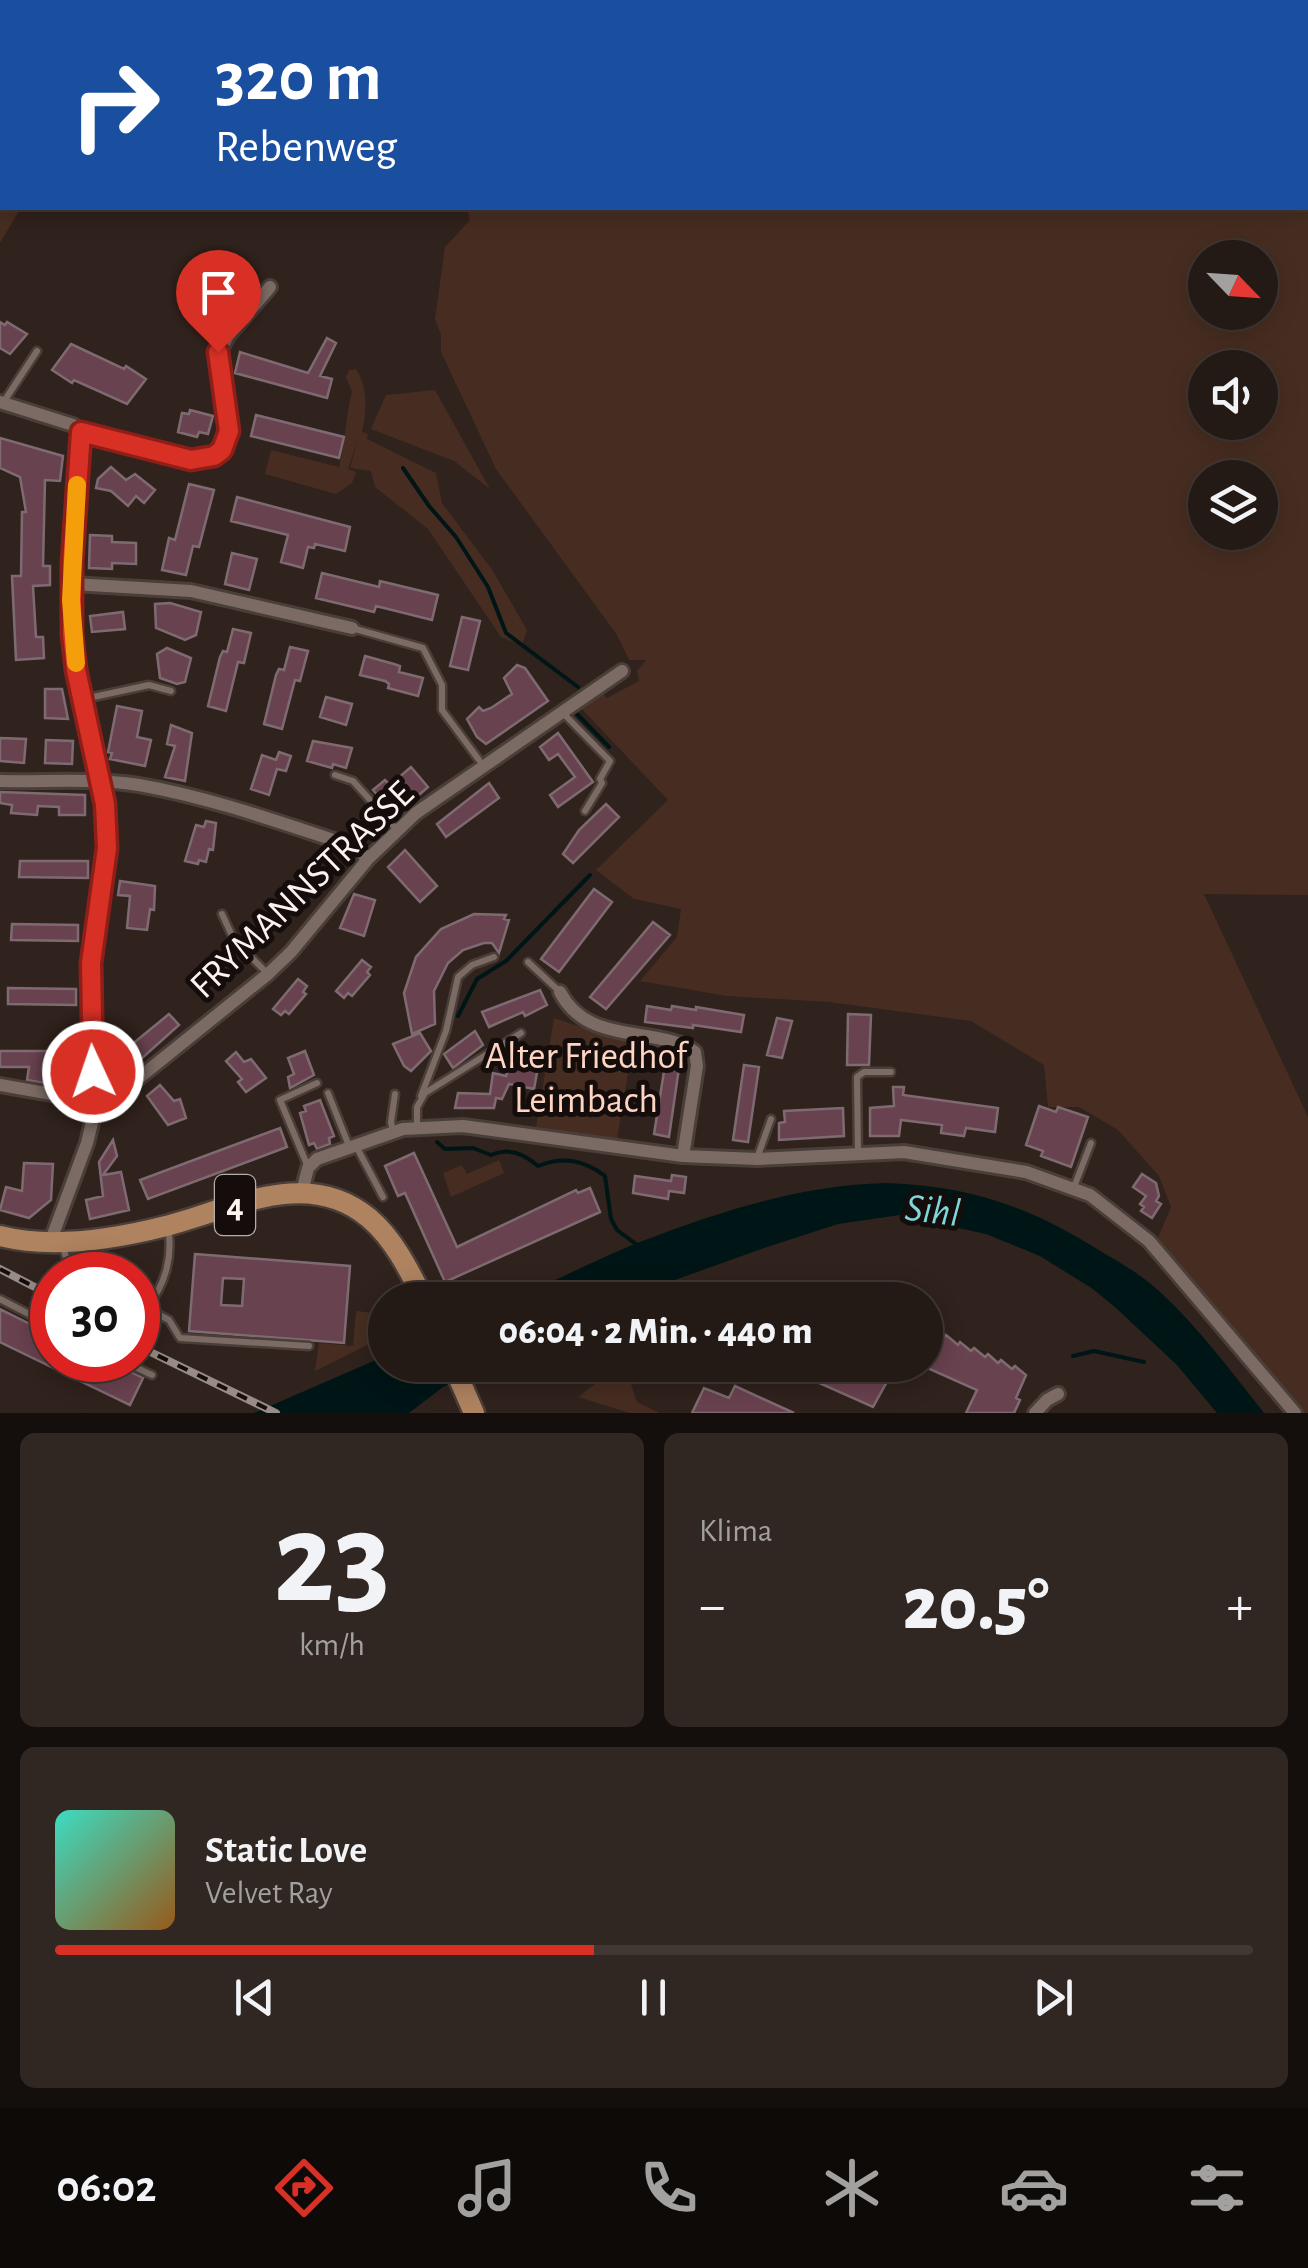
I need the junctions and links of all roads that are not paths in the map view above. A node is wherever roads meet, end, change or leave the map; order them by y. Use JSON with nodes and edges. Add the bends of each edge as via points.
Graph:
{"nodes":[{"id":1,"x":270,"y":287,"type":"dead end"},
{"id":2,"x":37,"y":351,"type":"dead end"},
{"id":3,"x":1,"y":403,"type":"edge"},
{"id":4,"x":81,"y":432,"type":"junction"},
{"id":5,"x":73,"y":584,"type":"junction"},
{"id":6,"x":356,"y":630,"type":"joint"},
{"id":7,"x":622,"y":672,"type":"dead end"},
{"id":8,"x":171,"y":690,"type":"dead end"},
{"id":9,"x":82,"y":700,"type":"junction"},
{"id":10,"x":561,"y":711,"type":"junction"},
{"id":11,"x":479,"y":760,"type":"dead end"},
{"id":12,"x":335,"y":775,"type":"dead end"},
{"id":13,"x":0,"y":781,"type":"edge"},
{"id":14,"x":100,"y":781,"type":"junction"},
{"id":15,"x":585,"y":811,"type":"dead end"},
{"id":16,"x":398,"y":831,"type":"junction"},
{"id":17,"x":368,"y":859,"type":"junction"},
{"id":18,"x":222,"y":914,"type":"dead end"},
{"id":19,"x":494,"y":957,"type":"dead end"},
{"id":20,"x":528,"y":962,"type":"dead end"},
{"id":21,"x":268,"y":974,"type":"junction"},
{"id":22,"x":560,"y":992,"type":"joint"},
{"id":23,"x":521,"y":1033,"type":"dead end"},
{"id":24,"x":891,"y":1072,"type":"dead end"},
{"id":25,"x":317,"y":1083,"type":"dead end"},
{"id":26,"x":0,"y":1085,"type":"edge"},
{"id":27,"x":328,"y":1093,"type":"dead end"},
{"id":28,"x":395,"y":1094,"type":"dead end"},
{"id":29,"x":422,"y":1096,"type":"junction"},
{"id":30,"x":96,"y":1102,"type":"junction"},
{"id":31,"x":772,"y":1120,"type":"dead end"},
{"id":32,"x":417,"y":1127,"type":"junction"},
{"id":33,"x":393,"y":1132,"type":"junction"},
{"id":34,"x":1092,"y":1142,"type":"dead end"},
{"id":35,"x":352,"y":1146,"type":"junction"},
{"id":36,"x":858,"y":1155,"type":"junction"},
{"id":37,"x":683,"y":1156,"type":"junction"},
{"id":38,"x":757,"y":1159,"type":"junction"},
{"id":39,"x":308,"y":1168,"type":"junction"},
{"id":40,"x":1073,"y":1188,"type":"junction"},
{"id":41,"x":302,"y":1192,"type":"junction"},
{"id":42,"x":383,"y":1197,"type":"dead end"},
{"id":43,"x":168,"y":1226,"type":"junction"},
{"id":44,"x":0,"y":1236,"type":"edge"},
{"id":45,"x":56,"y":1240,"type":"junction"},
{"id":46,"x":61,"y":1252,"type":"edge"},
{"id":47,"x":415,"y":1282,"type":"edge"},
{"id":48,"x":160,"y":1284,"type":"edge"},
{"id":49,"x":0,"y":1299,"type":"edge"},
{"id":50,"x":30,"y":1315,"type":"edge"},
{"id":51,"x":160,"y":1316,"type":"edge"},
{"id":52,"x":309,"y":1346,"type":"dead end"},
{"id":53,"x":460,"y":1382,"type":"edge"},
{"id":54,"x":1058,"y":1394,"type":"dead end"},
{"id":55,"x":471,"y":1406,"type":"edge"},
{"id":56,"x":1035,"y":1413,"type":"edge"},
{"id":57,"x":1294,"y":1413,"type":"edge"}],
"edges":[{"from":1,"to":4,"type":"street","via":[[218,352],[229,431],[222,450],[191,460]]},
{"from":2,"to":3,"type":"lane"},
{"from":3,"to":4,"type":"street"},
{"from":4,"to":5,"type":"street"},
{"from":5,"to":6,"type":"street","via":[[191,591]]},
{"from":5,"to":9,"type":"street"},
{"from":6,"to":11,"type":"lane","via":[[424,648],[442,685],[442,710]]},
{"from":7,"to":10,"type":"street","name":"FRYMANNSTRASSE"},
{"from":8,"to":9,"type":"lane","via":[[148,685]]},
{"from":9,"to":14,"type":"street"},
{"from":10,"to":15,"type":"lane","via":[[610,761]]},
{"from":10,"to":16,"type":"street","name":"FRYMANNSTRASSE"},
{"from":12,"to":16,"type":"lane","via":[[352,781]]},
{"from":13,"to":14,"type":"street"},
{"from":14,"to":17,"type":"street","via":[[234,808],[355,846]]},
{"from":14,"to":30,"type":"street","via":[[107,848],[91,963]]},
{"from":16,"to":17,"type":"street","name":"FRYMANNSTRASSE"},
{"from":17,"to":21,"type":"street","name":"FRYMANNSTRASSE"},
{"from":18,"to":21,"type":"lane","via":[[234,940]]},
{"from":19,"to":29,"type":"lane","via":[[458,978]]},
{"from":20,"to":22,"type":"lane"},
{"from":21,"to":30,"type":"street","name":"FRYMANNSTRASSE","via":[[114,1098]]},
{"from":22,"to":37,"type":"street","via":[[568,1009],[617,1033],[695,1052]]},
{"from":23,"to":29,"type":"lane"},
{"from":24,"to":36,"type":"lane","via":[[857,1077]]},
{"from":25,"to":39,"type":"lane","via":[[280,1100]]},
{"from":26,"to":30,"type":"street"},
{"from":27,"to":35,"type":"lane"},
{"from":28,"to":33,"type":"lane"},
{"from":29,"to":32,"type":"lane"},
{"from":30,"to":45,"type":"street"},
{"from":31,"to":38,"type":"lane"},
{"from":32,"to":33,"type":"street"},
{"from":32,"to":37,"type":"street","via":[[497,1129]]},
{"from":33,"to":35,"type":"street"},
{"from":34,"to":40,"type":"lane"},
{"from":35,"to":39,"type":"street"},
{"from":35,"to":42,"type":"lane"},
{"from":36,"to":38,"type":"street"},
{"from":36,"to":40,"type":"street","via":[[904,1152],[969,1160]]},
{"from":37,"to":38,"type":"street"},
{"from":39,"to":41,"type":"street"},
{"from":40,"to":57,"type":"street","via":[[1149,1241]]},
{"from":41,"to":43,"type":"main road","number":"4","via":[[270,1194]]},
{"from":41,"to":47,"type":"main road","number":"4","via":[[369,1218]]},
{"from":43,"to":45,"type":"main road","number":"4"},
{"from":43,"to":48,"type":"lane","via":[[170,1262]]},
{"from":44,"to":45,"type":"main road","number":"4"},
{"from":45,"to":46,"type":"lane"},
{"from":49,"to":50,"type":"lane"},
{"from":51,"to":52,"type":"lane","via":[[180,1338]]},
{"from":53,"to":55,"type":"main road"},
{"from":54,"to":56,"type":"street"}]}
